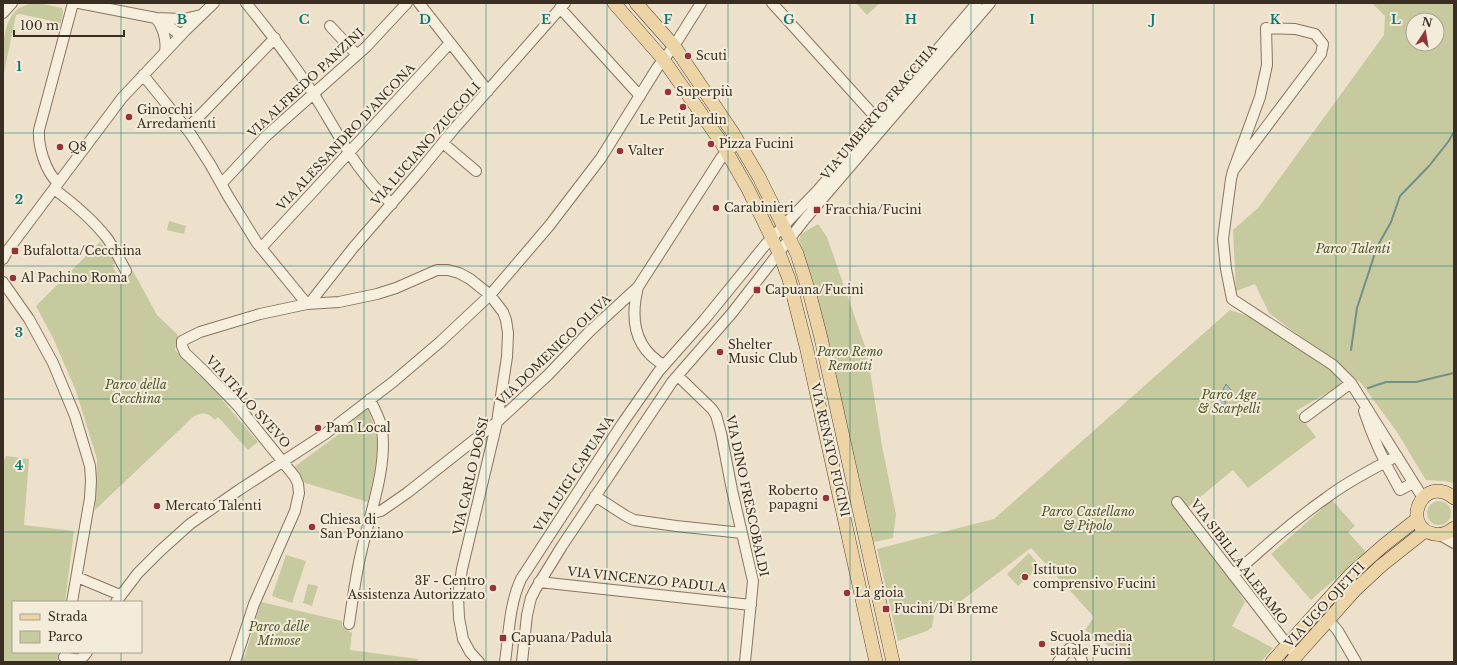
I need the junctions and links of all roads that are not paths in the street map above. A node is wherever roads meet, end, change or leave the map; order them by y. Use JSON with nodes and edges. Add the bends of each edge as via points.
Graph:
{"nodes":[{"id":1,"x":12,"y":3,"type":"edge"},
{"id":2,"x":72,"y":3,"type":"edge"},
{"id":3,"x":79,"y":3,"type":"edge"},
{"id":4,"x":214,"y":3,"type":"edge"},
{"id":5,"x":246,"y":3,"type":"edge"},
{"id":6,"x":407,"y":3,"type":"edge"},
{"id":7,"x":419,"y":3,"type":"edge"},
{"id":8,"x":614,"y":3,"type":"edge"},
{"id":9,"x":636,"y":3,"type":"edge"},
{"id":10,"x":702,"y":3,"type":"edge"},
{"id":11,"x":772,"y":3,"type":"edge"},
{"id":12,"x":977,"y":3,"type":"edge"},
{"id":13,"x":990,"y":3,"type":"edge"},
{"id":14,"x":563,"y":6,"type":"edge"},
{"id":15,"x":3,"y":13,"type":"edge"},
{"id":16,"x":201,"y":15,"type":"junction"},
{"id":17,"x":156,"y":18,"type":"junction"},
{"id":18,"x":172,"y":19,"type":"junction"},
{"id":19,"x":330,"y":26,"type":"dead end"},
{"id":20,"x":181,"y":35,"type":"junction"},
{"id":21,"x":275,"y":38,"type":"junction"},
{"id":22,"x":450,"y":43,"type":"junction"},
{"id":23,"x":674,"y":46,"type":"junction"},
{"id":24,"x":165,"y":52,"type":"junction"},
{"id":25,"x":357,"y":55,"type":"junction"},
{"id":26,"x":663,"y":59,"type":"junction"},
{"id":27,"x":143,"y":75,"type":"junction"},
{"id":28,"x":488,"y":91,"type":"junction"},
{"id":29,"x":313,"y":94,"type":"junction"},
{"id":30,"x":640,"y":96,"type":"junction"},
{"id":31,"x":878,"y":120,"type":"junction"},
{"id":32,"x":187,"y":129,"type":"junction"},
{"id":33,"x":443,"y":143,"type":"junction"},
{"id":34,"x":739,"y":143,"type":"junction"},
{"id":35,"x":727,"y":151,"type":"junction"},
{"id":36,"x":348,"y":152,"type":"junction"},
{"id":37,"x":476,"y":171,"type":"dead end"},
{"id":38,"x":1233,"y":171,"type":"junction"},
{"id":39,"x":222,"y":183,"type":"junction"},
{"id":40,"x":56,"y":186,"type":"junction"},
{"id":41,"x":392,"y":204,"type":"junction"},
{"id":42,"x":783,"y":225,"type":"junction"},
{"id":43,"x":772,"y":237,"type":"junction"},
{"id":44,"x":790,"y":239,"type":"junction"},
{"id":45,"x":261,"y":248,"type":"junction"},
{"id":46,"x":6,"y":252,"type":"edge"},
{"id":47,"x":779,"y":253,"type":"junction"},
{"id":48,"x":3,"y":259,"type":"edge"},
{"id":49,"x":126,"y":271,"type":"dead end"},
{"id":50,"x":3,"y":282,"type":"edge"},
{"id":51,"x":638,"y":287,"type":"junction"},
{"id":52,"x":490,"y":295,"type":"junction"},
{"id":53,"x":308,"y":304,"type":"junction"},
{"id":54,"x":705,"y":319,"type":"junction"},
{"id":55,"x":719,"y":327,"type":"junction"},
{"id":56,"x":183,"y":339,"type":"joint"},
{"id":57,"x":664,"y":365,"type":"junction"},
{"id":58,"x":678,"y":376,"type":"junction"},
{"id":59,"x":1351,"y":383,"type":"junction"},
{"id":60,"x":1359,"y":397,"type":"junction"},
{"id":61,"x":370,"y":399,"type":"junction"},
{"id":62,"x":1305,"y":417,"type":"dead end"},
{"id":63,"x":497,"y":422,"type":"junction"},
{"id":64,"x":1397,"y":456,"type":"junction"},
{"id":65,"x":284,"y":462,"type":"junction"},
{"id":66,"x":1384,"y":462,"type":"junction"},
{"id":67,"x":1413,"y":483,"type":"junction"},
{"id":68,"x":1452,"y":494,"type":"edge"},
{"id":69,"x":595,"y":496,"type":"junction"},
{"id":70,"x":1423,"y":498,"type":"junction"},
{"id":71,"x":1177,"y":502,"type":"dead end"},
{"id":72,"x":372,"y":508,"type":"junction"},
{"id":73,"x":1417,"y":519,"type":"junction"},
{"id":74,"x":1454,"y":528,"type":"edge"},
{"id":75,"x":1425,"y":530,"type":"junction"},
{"id":76,"x":742,"y":533,"type":"junction"},
{"id":77,"x":1440,"y":535,"type":"junction"},
{"id":78,"x":545,"y":543,"type":"junction"},
{"id":79,"x":1454,"y":543,"type":"edge"},
{"id":80,"x":558,"y":552,"type":"junction"},
{"id":81,"x":1233,"y":575,"type":"junction"},
{"id":82,"x":77,"y":577,"type":"junction"},
{"id":83,"x":539,"y":582,"type":"junction"},
{"id":84,"x":118,"y":599,"type":"edge"},
{"id":85,"x":72,"y":601,"type":"edge"},
{"id":86,"x":751,"y":605,"type":"junction"},
{"id":87,"x":1328,"y":619,"type":"junction"},
{"id":88,"x":349,"y":624,"type":"dead end"},
{"id":89,"x":1286,"y":645,"type":"junction"},
{"id":90,"x":86,"y":653,"type":"edge"},
{"id":91,"x":64,"y":657,"type":"edge"},
{"id":92,"x":1293,"y":659,"type":"edge"},
{"id":93,"x":235,"y":662,"type":"edge"},
{"id":94,"x":480,"y":662,"type":"edge"},
{"id":95,"x":505,"y":662,"type":"edge"},
{"id":96,"x":522,"y":662,"type":"edge"},
{"id":97,"x":745,"y":662,"type":"edge"},
{"id":98,"x":876,"y":662,"type":"edge"},
{"id":99,"x":893,"y":662,"type":"edge"},
{"id":100,"x":1059,"y":662,"type":"edge"},
{"id":101,"x":1082,"y":662,"type":"edge"},
{"id":102,"x":1272,"y":662,"type":"edge"},
{"id":103,"x":1356,"y":662,"type":"edge"}],
"edges":[{"from":1,"to":15,"type":"street"},
{"from":2,"to":40,"type":"street","via":[[39,130],[39,142]]},
{"from":3,"to":17,"type":"street"},
{"from":4,"to":16,"type":"street"},
{"from":5,"to":21,"type":"street"},
{"from":6,"to":25,"type":"street","name":"VIA ALFREDO PANZINI"},
{"from":7,"to":22,"type":"street"},
{"from":8,"to":26,"type":"main road","name":"VIA RENATO FUCINI"},
{"from":9,"to":23,"type":"main road","name":"VIA RENATO FUCINI"},
{"from":10,"to":23,"type":"street"},
{"from":11,"to":31,"type":"street"},
{"from":12,"to":31,"type":"street","name":"VIA UMBERTO FRACCHIA"},
{"from":13,"to":44,"type":"street","name":"VIA UMBERTO FRACCHIA"},
{"from":14,"to":28,"type":"street","name":"VIA LUCIANO ZUCCOLI"},
{"from":14,"to":30,"type":"street"},
{"from":16,"to":18,"type":"street"},
{"from":16,"to":20,"type":"street"},
{"from":17,"to":18,"type":"street"},
{"from":17,"to":20,"type":"street"},
{"from":17,"to":24,"type":"street","via":[[164,33]]},
{"from":18,"to":20,"type":"street","via":[[178,25]]},
{"from":19,"to":25,"type":"street"},
{"from":20,"to":24,"type":"street"},
{"from":21,"to":29,"type":"street"},
{"from":21,"to":32,"type":"street"},
{"from":22,"to":28,"type":"street"},
{"from":22,"to":36,"type":"street","name":"VIA ALESSANDRO D'ANCONA"},
{"from":23,"to":26,"type":"street"},
{"from":23,"to":34,"type":"main road","name":"VIA RENATO FUCINI"},
{"from":24,"to":27,"type":"street"},
{"from":25,"to":29,"type":"street","name":"VIA ALFREDO PANZINI"},
{"from":26,"to":30,"type":"street"},
{"from":26,"to":35,"type":"main road","name":"VIA RENATO FUCINI"},
{"from":27,"to":32,"type":"street"},
{"from":27,"to":40,"type":"street","via":[[114,108]]},
{"from":28,"to":33,"type":"street","name":"VIA LUCIANO ZUCCOLI"},
{"from":29,"to":36,"type":"street"},
{"from":29,"to":39,"type":"street","name":"VIA ALFREDO PANZINI","via":[[266,136]]},
{"from":30,"to":52,"type":"street","via":[[601,158],[549,226]]},
{"from":31,"to":42,"type":"street","name":"VIA UMBERTO FRACCHIA","via":[[818,190]]},
{"from":32,"to":39,"type":"street"},
{"from":33,"to":37,"type":"street"},
{"from":33,"to":41,"type":"street","name":"VIA LUCIANO ZUCCOLI"},
{"from":34,"to":35,"type":"street"},
{"from":34,"to":42,"type":"main road","name":"VIA RENATO FUCINI"},
{"from":35,"to":43,"type":"main road","name":"VIA RENATO FUCINI"},
{"from":35,"to":51,"type":"street"},
{"from":36,"to":41,"type":"street"},
{"from":36,"to":45,"type":"street","name":"VIA ALESSANDRO D'ANCONA"},
{"from":38,"to":38,"type":"street","via":[[1321,54],[1323,44],[1315,34],[1295,29],[1266,28],[1267,65],[1261,91]]},
{"from":38,"to":59,"type":"street","via":[[1223,239],[1232,298],[1333,365]]},
{"from":39,"to":45,"type":"street"},
{"from":40,"to":46,"type":"street"},
{"from":40,"to":49,"type":"street","via":[[100,229]]},
{"from":41,"to":53,"type":"street","name":"VIA LUCIANO ZUCCOLI"},
{"from":42,"to":43,"type":"street","name":"VIA UMBERTO FRACCHIA"},
{"from":42,"to":44,"type":"main road","name":"VIA RENATO FUCINI"},
{"from":43,"to":47,"type":"main road","name":"VIA RENATO FUCINI"},
{"from":43,"to":54,"type":"street","name":"VIA LUIGI CAPUANA"},
{"from":44,"to":47,"type":"street"},
{"from":44,"to":99,"type":"main road","name":"VIA RENATO FUCINI","via":[[804,274],[818,324]]},
{"from":45,"to":53,"type":"street"},
{"from":46,"to":48,"type":"street"},
{"from":47,"to":55,"type":"street"},
{"from":47,"to":98,"type":"main road","name":"VIA RENATO FUCINI","via":[[789,279],[807,350]]},
{"from":50,"to":82,"type":"street","via":[[29,319],[50,357],[67,395],[85,447],[91,489]]},
{"from":51,"to":57,"type":"street","via":[[634,314],[637,334],[649,353]]},
{"from":51,"to":63,"type":"street","name":"VIA DOMENICO OLIVA"},
{"from":52,"to":53,"type":"street","name":"VIA CARLO DOSSI","via":[[462,275],[442,270],[433,271],[387,291],[362,298]]},
{"from":52,"to":61,"type":"street","via":[[440,342]]},
{"from":52,"to":63,"type":"street","name":"VIA CARLO DOSSI","via":[[505,315],[508,329],[507,357]]},
{"from":53,"to":56,"type":"street","name":"VIA CARLO DOSSI","via":[[260,314]]},
{"from":54,"to":55,"type":"street","via":[[716,318]]},
{"from":54,"to":57,"type":"street","name":"VIA LUIGI CAPUANA"},
{"from":55,"to":58,"type":"street"},
{"from":56,"to":65,"type":"street","name":"VIA ITALO SVEVO","via":[[181,344],[185,353],[238,406]]},
{"from":57,"to":78,"type":"street","name":"VIA LUIGI CAPUANA","via":[[622,424]]},
{"from":58,"to":69,"type":"street"},
{"from":58,"to":76,"type":"street","name":"VIA DINO FRESCOBALDI","via":[[716,415]]},
{"from":59,"to":60,"type":"street"},
{"from":59,"to":62,"type":"street"},
{"from":60,"to":64,"type":"street"},
{"from":60,"to":66,"type":"street"},
{"from":61,"to":65,"type":"street"},
{"from":61,"to":72,"type":"street","via":[[382,429],[383,447],[382,465]]},
{"from":63,"to":72,"type":"street","name":"VIA DOMENICO OLIVA","via":[[381,511],[377,512]]},
{"from":63,"to":94,"type":"street","name":"VIA CARLO DOSSI","via":[[462,569],[458,596],[461,635],[467,648]]},
{"from":64,"to":66,"type":"street"},
{"from":64,"to":67,"type":"street"},
{"from":65,"to":84,"type":"street","via":[[190,524],[154,556]]},
{"from":65,"to":93,"type":"street","name":"VIA ITALO SVEVO","via":[[298,484],[297,504],[254,604]]},
{"from":66,"to":67,"type":"street","via":[[1400,490]]},
{"from":66,"to":81,"type":"street","via":[[1326,498]]},
{"from":67,"to":70,"type":"street"},
{"from":68,"to":70,"type":"main road","via":[[1433,492]]},
{"from":69,"to":76,"type":"street","via":[[626,516],[640,521]]},
{"from":69,"to":80,"type":"street"},
{"from":70,"to":73,"type":"main road","via":[[1417,508]]},
{"from":71,"to":81,"type":"street","name":"VIA SIBILLA ALERAMO"},
{"from":72,"to":88,"type":"street","via":[[359,560]]},
{"from":73,"to":75,"type":"main road"},
{"from":73,"to":89,"type":"main road","name":"VIA UGO OJETTI","via":[[1350,575]]},
{"from":74,"to":77,"type":"main road"},
{"from":75,"to":77,"type":"main road"},
{"from":75,"to":87,"type":"main road","name":"VIA UGO OJETTI","via":[[1382,565]]},
{"from":76,"to":86,"type":"street","name":"VIA DINO FRESCOBALDI","via":[[753,581]]},
{"from":77,"to":79,"type":"street"},
{"from":78,"to":80,"type":"street"},
{"from":78,"to":95,"type":"street","name":"VIA LUIGI CAPUANA","via":[[521,579],[516,592],[511,610]]},
{"from":80,"to":83,"type":"street"},
{"from":81,"to":89,"type":"street","name":"VIA SIBILLA ALERAMO"},
{"from":82,"to":84,"type":"street"},
{"from":82,"to":85,"type":"street"},
{"from":83,"to":86,"type":"street","name":"VIA VINCENZO PADULA"},
{"from":83,"to":96,"type":"street","via":[[532,594]]},
{"from":86,"to":97,"type":"street","name":"VIA DINO FRESCOBALDI"},
{"from":87,"to":92,"type":"main road","name":"VIA UGO OJETTI"},
{"from":87,"to":103,"type":"street"},
{"from":89,"to":92,"type":"street","name":"VIA SIBILLA ALERAMO"},
{"from":89,"to":102,"type":"main road","name":"VIA UGO OJETTI"},
{"from":90,"to":91,"type":"street","via":[[79,660]]},
{"from":100,"to":101,"type":"street","via":[[1070,648],[1077,651],[1082,657]]}]}
